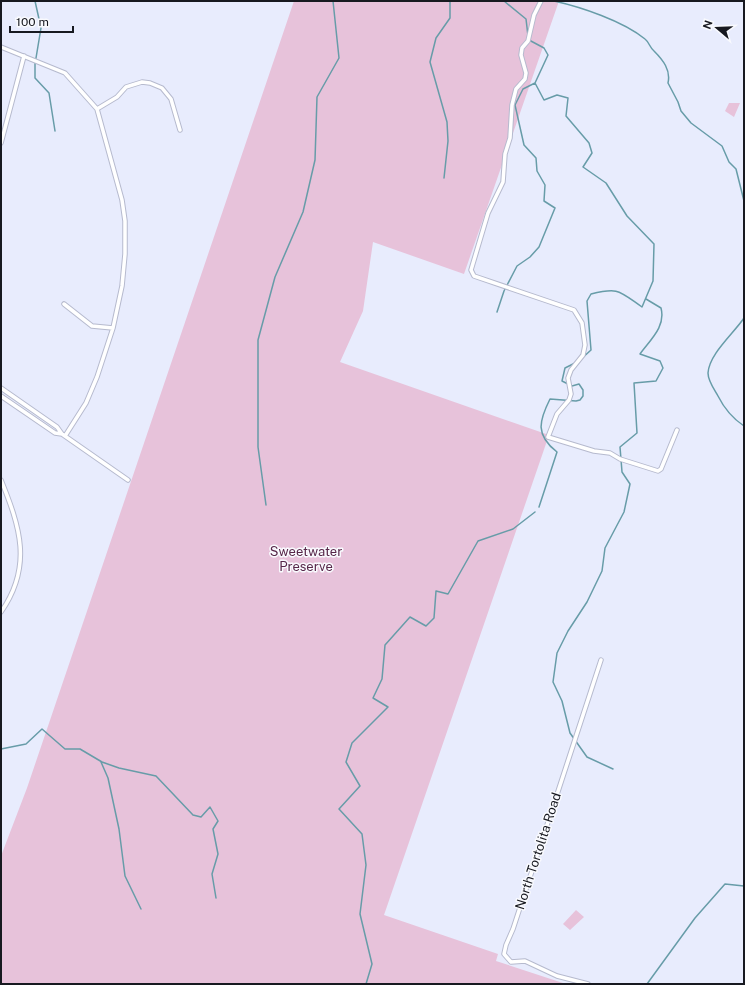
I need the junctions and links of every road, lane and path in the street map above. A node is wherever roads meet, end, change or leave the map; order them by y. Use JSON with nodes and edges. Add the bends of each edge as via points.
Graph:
{"nodes":[{"id":1,"x":541,"y":1,"type":"edge"},
{"id":2,"x":1,"y":47,"type":"edge"},
{"id":3,"x":24,"y":56,"type":"junction"},
{"id":4,"x":97,"y":109,"type":"junction"},
{"id":5,"x":180,"y":130,"type":"dead end"},
{"id":6,"x":1,"y":143,"type":"edge"},
{"id":7,"x":64,"y":304,"type":"dead end"},
{"id":8,"x":113,"y":328,"type":"junction"},
{"id":9,"x":1,"y":388,"type":"edge"},
{"id":10,"x":1,"y":396,"type":"edge"},
{"id":11,"x":676,"y":430,"type":"dead end"},
{"id":12,"x":64,"y":435,"type":"junction"},
{"id":13,"x":1,"y":480,"type":"edge"},
{"id":14,"x":128,"y":480,"type":"dead end"},
{"id":15,"x":1,"y":612,"type":"edge"},
{"id":16,"x":601,"y":660,"type":"dead end"},
{"id":17,"x":588,"y":984,"type":"edge"}],
"edges":[{"from":1,"to":11,"type":"street","via":[[534,15],[528,41],[522,48],[521,55],[526,73],[525,79],[516,89],[512,105],[503,182],[488,213],[471,270],[474,276],[574,310],[582,323],[585,344],[583,356],[571,370],[568,378],[571,394],[569,400],[557,414],[548,437],[594,451],[610,453],[653,470],[661,469]]},
{"from":2,"to":3,"type":"street"},
{"from":3,"to":4,"type":"street","via":[[65,74]]},
{"from":3,"to":6,"type":"street"},
{"from":4,"to":5,"type":"street","via":[[117,97],[126,87],[142,82],[150,83],[162,88],[171,99]]},
{"from":4,"to":8,"type":"street","via":[[122,200],[125,221],[122,286]]},
{"from":7,"to":8,"type":"street","via":[[92,326]]},
{"from":8,"to":12,"type":"street","via":[[88,399]]},
{"from":9,"to":12,"type":"street","via":[[57,427]]},
{"from":10,"to":12,"type":"street","via":[[55,433]]},
{"from":12,"to":14,"type":"street"},
{"from":13,"to":15,"type":"street","via":[[19,528],[21,544],[19,571],[8,602]]},
{"from":16,"to":17,"type":"street","name":"North Tortolita Road","via":[[504,954],[511,962],[524,961],[557,976]]}]}
